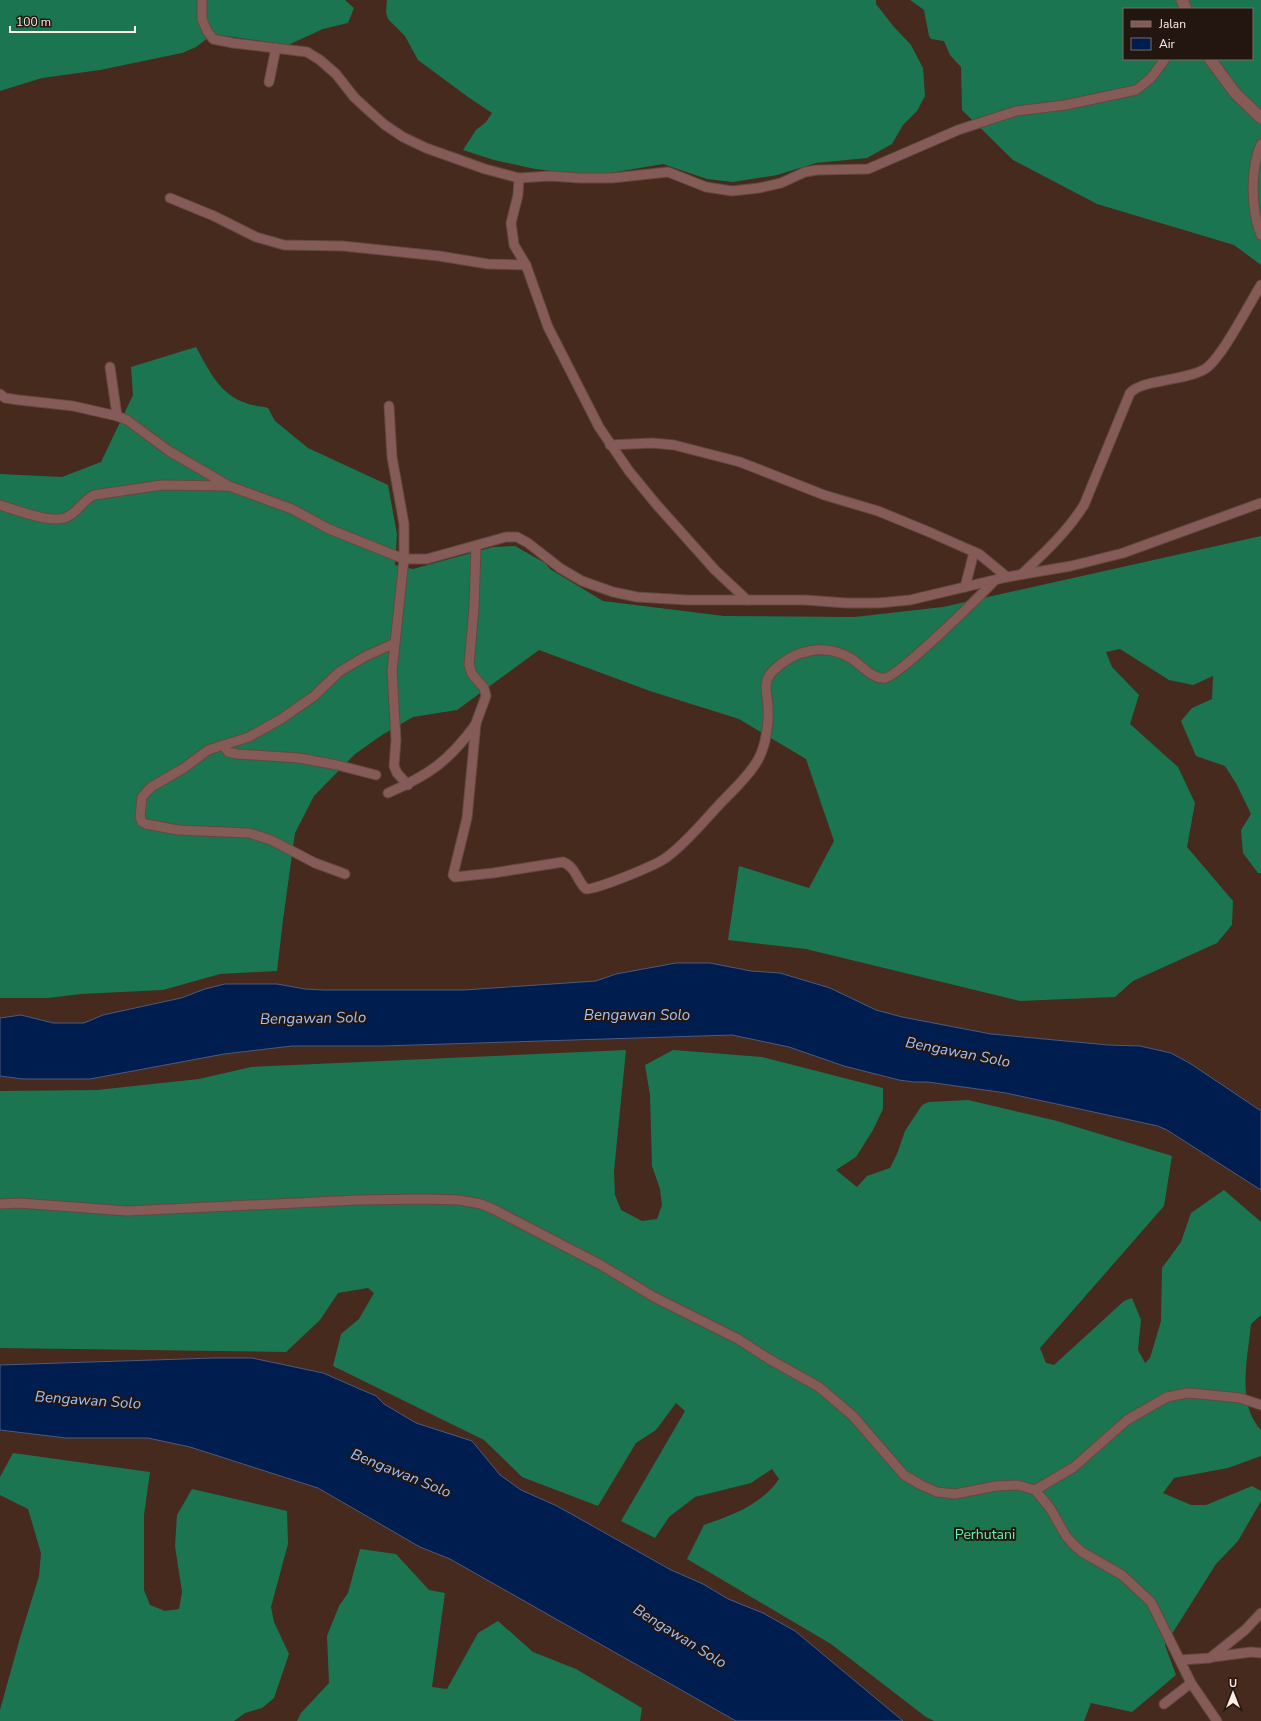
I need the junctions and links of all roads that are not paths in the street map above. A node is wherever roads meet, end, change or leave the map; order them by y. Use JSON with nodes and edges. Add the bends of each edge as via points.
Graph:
{"nodes":[{"id":1,"x":202,"y":0,"type":"edge"},
{"id":2,"x":276,"y":48,"type":"junction"},
{"id":3,"x":1164,"y":60,"type":"edge"},
{"id":4,"x":1211,"y":60,"type":"edge"},
{"id":5,"x":269,"y":82,"type":"dead end"},
{"id":6,"x":1261,"y":118,"type":"edge"},
{"id":7,"x":1261,"y":144,"type":"edge"},
{"id":8,"x":519,"y":178,"type":"junction"},
{"id":9,"x":170,"y":198,"type":"dead end"},
{"id":10,"x":1261,"y":235,"type":"edge"},
{"id":11,"x":526,"y":265,"type":"junction"},
{"id":12,"x":1261,"y":285,"type":"edge"},
{"id":13,"x":110,"y":366,"type":"dead end"},
{"id":14,"x":0,"y":394,"type":"edge"},
{"id":15,"x":389,"y":406,"type":"dead end"},
{"id":16,"x":117,"y":416,"type":"junction"},
{"id":17,"x":610,"y":444,"type":"junction"},
{"id":18,"x":229,"y":486,"type":"junction"},
{"id":19,"x":1261,"y":504,"type":"edge"},
{"id":20,"x":0,"y":505,"type":"edge"},
{"id":21,"x":476,"y":546,"type":"junction"},
{"id":22,"x":974,"y":552,"type":"junction"},
{"id":23,"x":404,"y":559,"type":"junction"},
{"id":24,"x":1022,"y":574,"type":"junction"},
{"id":25,"x":1007,"y":577,"type":"junction"},
{"id":26,"x":995,"y":580,"type":"junction"},
{"id":27,"x":965,"y":587,"type":"junction"},
{"id":28,"x":747,"y":600,"type":"junction"},
{"id":29,"x":395,"y":643,"type":"junction"},
{"id":30,"x":476,"y":724,"type":"junction"},
{"id":31,"x":223,"y":745,"type":"junction"},
{"id":32,"x":376,"y":775,"type":"dead end"},
{"id":33,"x":408,"y":785,"type":"junction"},
{"id":34,"x":388,"y":793,"type":"dead end"},
{"id":35,"x":345,"y":874,"type":"dead end"},
{"id":36,"x":0,"y":1204,"type":"edge"},
{"id":37,"x":1261,"y":1405,"type":"edge"},
{"id":38,"x":1035,"y":1490,"type":"junction"},
{"id":39,"x":1261,"y":1613,"type":"edge"},
{"id":40,"x":1261,"y":1653,"type":"edge"},
{"id":41,"x":1210,"y":1658,"type":"junction"},
{"id":42,"x":1180,"y":1660,"type":"junction"},
{"id":43,"x":1191,"y":1683,"type":"junction"},
{"id":44,"x":1164,"y":1704,"type":"dead end"},
{"id":45,"x":1217,"y":1721,"type":"edge"}],
"edges":[{"from":1,"to":2,"type":"street","via":[[202,19],[213,39]]},
{"from":2,"to":5,"type":"street"},
{"from":2,"to":8,"type":"street","via":[[307,52],[320,60],[368,110],[403,137],[485,169]]},
{"from":3,"to":8,"type":"street","via":[[1151,78],[1136,90],[1065,105],[1016,111],[958,130],[868,168],[805,172],[781,183],[759,188],[732,191],[706,186],[668,172],[612,178]]},
{"from":4,"to":6,"type":"street","via":[[1235,93]]},
{"from":7,"to":10,"type":"street","via":[[1255,160],[1253,183]]},
{"from":8,"to":11,"type":"street","via":[[511,230],[514,245]]},
{"from":9,"to":11,"type":"street","via":[[256,237],[284,245],[343,246],[488,264]]},
{"from":11,"to":17,"type":"street","via":[[548,327]]},
{"from":12,"to":24,"type":"street","via":[[1216,360],[1205,369],[1140,386],[1130,393],[1084,505],[1060,538]]},
{"from":13,"to":16,"type":"street"},
{"from":14,"to":16,"type":"street","via":[[5,398],[73,406]]},
{"from":15,"to":23,"type":"street","via":[[392,457],[403,515]]},
{"from":16,"to":18,"type":"street","via":[[127,420],[169,451]]},
{"from":17,"to":22,"type":"street","via":[[674,445],[740,462],[824,495],[878,512]]},
{"from":17,"to":28,"type":"street","via":[[656,504],[715,570]]},
{"from":18,"to":20,"type":"street","via":[[162,485],[94,495],[66,518],[58,519]]},
{"from":18,"to":23,"type":"street","via":[[292,509],[329,530]]},
{"from":19,"to":24,"type":"street","via":[[1124,553],[1071,566]]},
{"from":21,"to":23,"type":"street","via":[[427,559]]},
{"from":21,"to":28,"type":"street","via":[[506,537],[517,537],[528,542],[560,568],[582,581],[637,597]]},
{"from":21,"to":30,"type":"street","via":[[476,584],[469,665],[486,694]]},
{"from":22,"to":25,"type":"street"},
{"from":22,"to":27,"type":"street"},
{"from":23,"to":29,"type":"street"},
{"from":24,"to":25,"type":"street"},
{"from":25,"to":26,"type":"street"},
{"from":26,"to":27,"type":"street"},
{"from":26,"to":30,"type":"street","via":[[887,678],[876,676],[851,658],[832,650],[809,650],[786,660],[771,673],[766,683],[768,707],[765,741],[759,759],[747,775],[667,858],[588,889],[583,886],[572,868],[563,862],[493,873],[453,876],[467,818]]},
{"from":27,"to":28,"type":"street","via":[[910,600],[878,603]]},
{"from":29,"to":31,"type":"street","via":[[339,672],[314,696],[281,719],[249,737]]},
{"from":29,"to":33,"type":"street","via":[[392,671],[396,740],[394,766]]},
{"from":30,"to":33,"type":"street","via":[[449,758]]},
{"from":31,"to":32,"type":"street","via":[[228,752],[237,754],[299,758]]},
{"from":31,"to":35,"type":"street","via":[[208,750],[147,790],[142,797],[142,822],[168,829],[249,832],[314,863]]},
{"from":33,"to":34,"type":"street"},
{"from":36,"to":38,"type":"street","via":[[19,1203],[128,1211],[357,1200],[458,1200],[481,1204],[514,1219],[601,1265],[654,1297],[738,1339],[814,1384],[853,1416],[904,1475],[921,1485],[937,1492],[955,1494],[1003,1485],[1024,1486]]},
{"from":37,"to":38,"type":"street","via":[[1240,1398],[1201,1394],[1187,1393],[1167,1397],[1127,1420],[1074,1467]]},
{"from":38,"to":42,"type":"street","via":[[1074,1545],[1117,1572],[1148,1598]]},
{"from":39,"to":41,"type":"street"},
{"from":40,"to":41,"type":"street","via":[[1236,1653]]},
{"from":41,"to":42,"type":"street"},
{"from":42,"to":43,"type":"street"},
{"from":43,"to":44,"type":"street"},
{"from":43,"to":45,"type":"street"}]}
